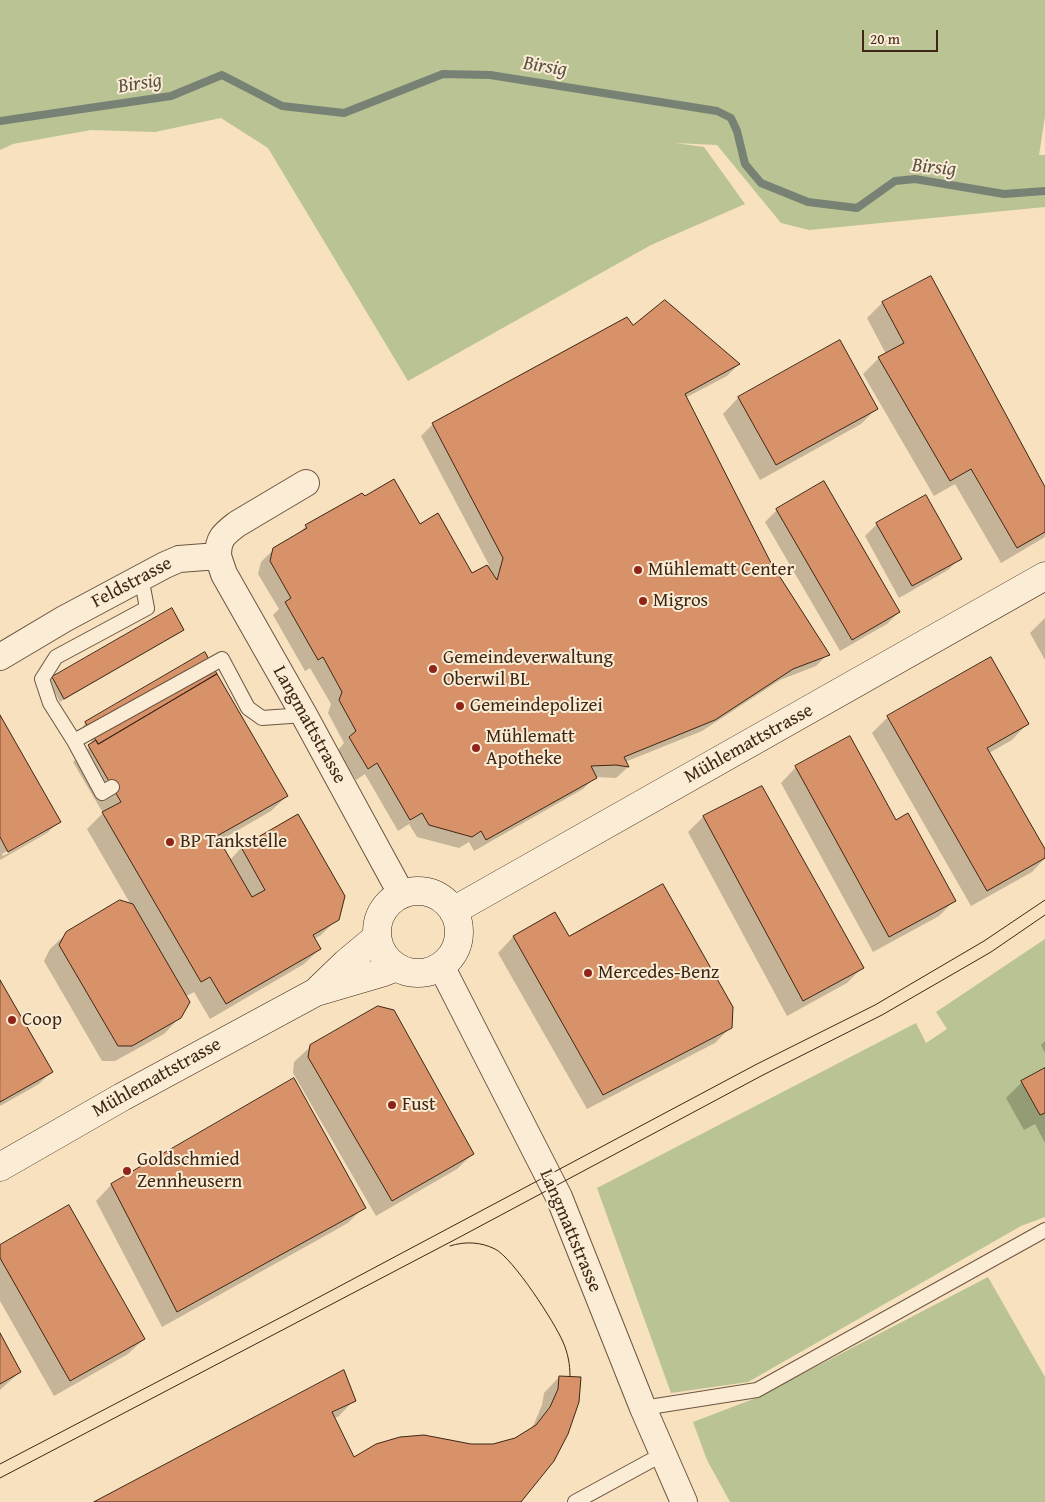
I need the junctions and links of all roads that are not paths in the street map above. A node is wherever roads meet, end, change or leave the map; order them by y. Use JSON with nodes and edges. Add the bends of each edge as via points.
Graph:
{"nodes":[{"id":1,"x":306,"y":483,"type":"dead end"},
{"id":2,"x":218,"y":556,"type":"junction"},
{"id":3,"x":1045,"y":576,"type":"edge"},
{"id":4,"x":142,"y":577,"type":"junction"},
{"id":5,"x":0,"y":656,"type":"edge"},
{"id":6,"x":304,"y":715,"type":"junction"},
{"id":7,"x":74,"y":742,"type":"junction"},
{"id":8,"x":112,"y":787,"type":"dead end"},
{"id":9,"x":402,"y":894,"type":"junction"},
{"id":10,"x":453,"y":911,"type":"junction"},
{"id":11,"x":377,"y":937,"type":"junction"},
{"id":12,"x":441,"y":966,"type":"junction"},
{"id":13,"x":397,"y":967,"type":"junction"},
{"id":14,"x":316,"y":992,"type":"junction"},
{"id":15,"x":0,"y":1167,"type":"edge"},
{"id":16,"x":1045,"y":1230,"type":"edge"},
{"id":17,"x":643,"y":1408,"type":"junction"},
{"id":18,"x":663,"y":1454,"type":"junction"},
{"id":19,"x":575,"y":1502,"type":"edge"},
{"id":20,"x":684,"y":1502,"type":"edge"}],
"edges":[{"from":1,"to":2,"type":"street","via":[[227,532],[221,538]]},
{"from":2,"to":4,"type":"street","name":"Feldstrasse","via":[[179,558]]},
{"from":2,"to":6,"type":"street","name":"Langmattstrasse","via":[[224,574]]},
{"from":3,"to":10,"type":"main road","name":"Mühlemattstrasse"},
{"from":4,"to":5,"type":"street","name":"Feldstrasse"},
{"from":4,"to":7,"type":"lane","via":[[147,608],[56,658],[42,679],[50,703]]},
{"from":6,"to":7,"type":"lane","via":[[262,718],[244,710],[222,659]]},
{"from":6,"to":9,"type":"street","name":"Langmattstrasse"},
{"from":7,"to":8,"type":"lane","via":[[102,793]]},
{"from":9,"to":10,"type":"main road","via":[[425,892],[446,902]]},
{"from":9,"to":11,"type":"main road","via":[[382,912]]},
{"from":10,"to":12,"type":"main road","via":[[458,941],[452,955]]},
{"from":11,"to":13,"type":"main road","via":[[380,949]]},
{"from":11,"to":14,"type":"main road","name":"Mühlemattstrasse"},
{"from":12,"to":13,"type":"main road","via":[[419,973]]},
{"from":12,"to":17,"type":"street","name":"Langmattstrasse","via":[[559,1197]]},
{"from":13,"to":14,"type":"main road","name":"Mühlemattstrasse"},
{"from":14,"to":15,"type":"main road","name":"Mühlemattstrasse"},
{"from":16,"to":17,"type":"lane","via":[[758,1390]]},
{"from":17,"to":18,"type":"street","name":"Langmattstrasse"},
{"from":18,"to":19,"type":"lane"},
{"from":18,"to":20,"type":"street","name":"Langmattstrasse"}]}
